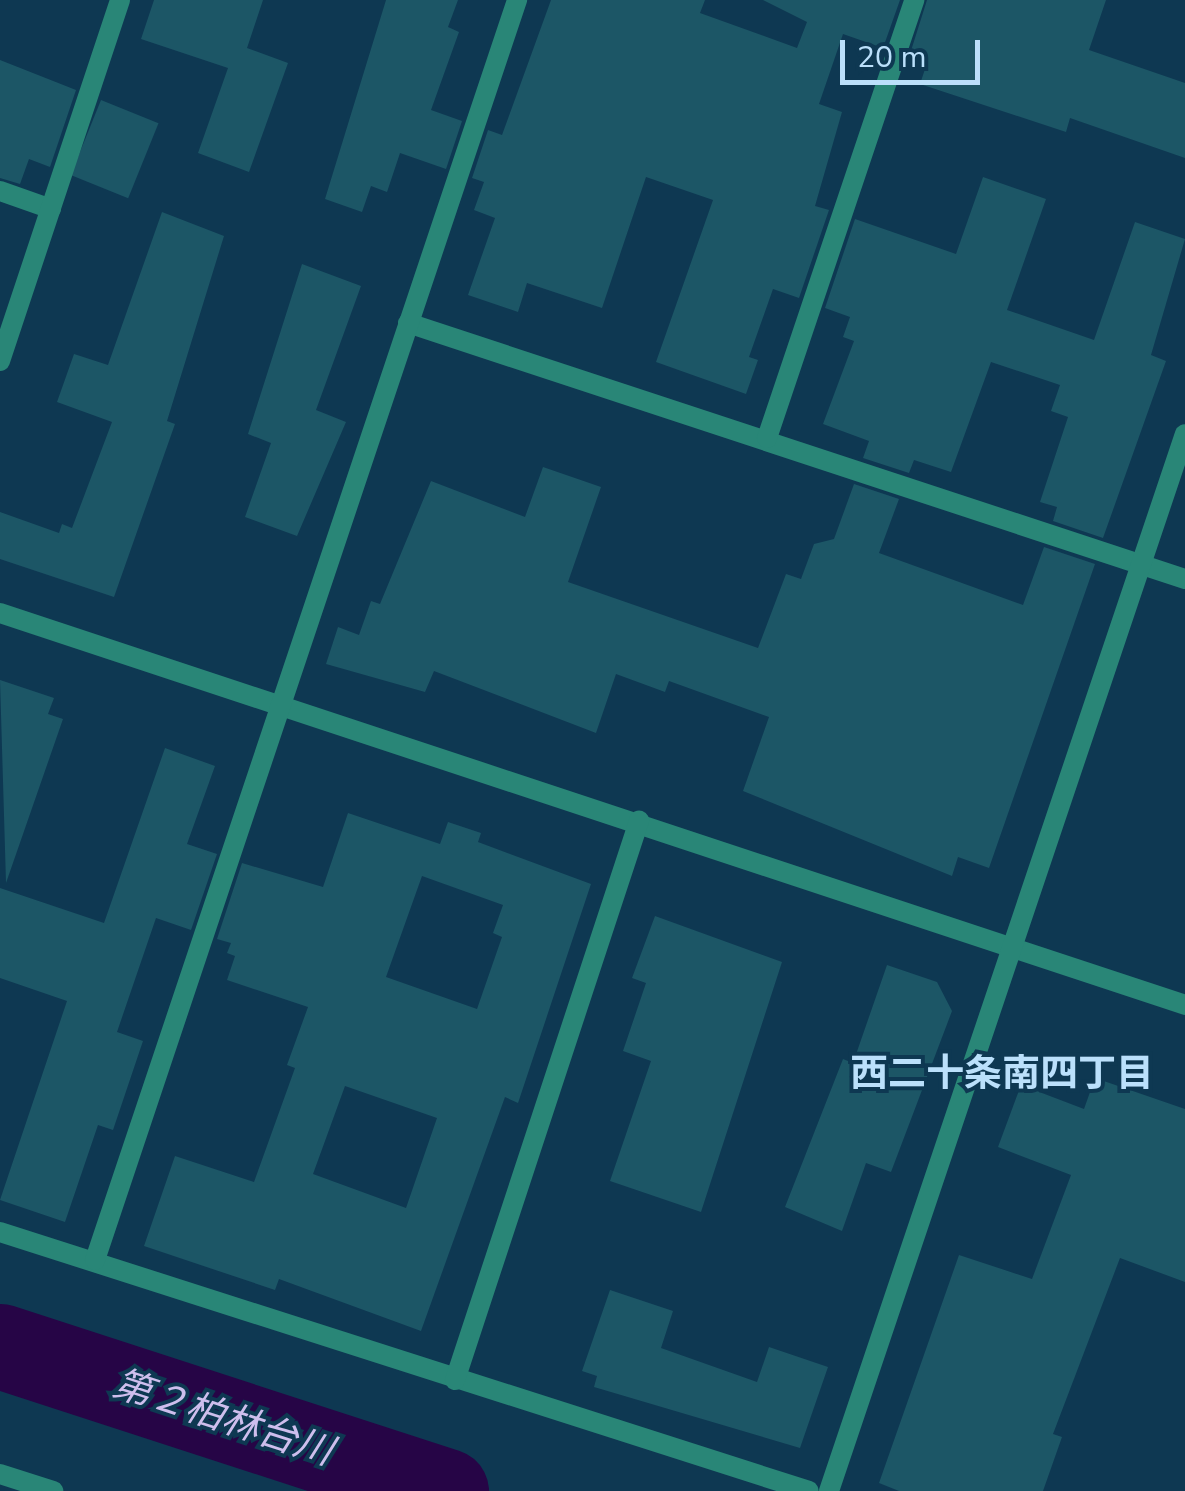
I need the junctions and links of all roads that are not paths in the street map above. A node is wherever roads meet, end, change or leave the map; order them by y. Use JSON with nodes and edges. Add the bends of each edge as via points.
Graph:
{"nodes":[{"id":1,"x":120,"y":0,"type":"edge"},
{"id":2,"x":517,"y":0,"type":"edge"},
{"id":3,"x":914,"y":0,"type":"edge"},
{"id":4,"x":0,"y":192,"type":"edge"},
{"id":5,"x":51,"y":209,"type":"junction"},
{"id":6,"x":408,"y":323,"type":"junction"},
{"id":7,"x":0,"y":360,"type":"edge"},
{"id":8,"x":1185,"y":434,"type":"edge"},
{"id":9,"x":766,"y":438,"type":"junction"},
{"id":10,"x":1142,"y":565,"type":"junction"},
{"id":11,"x":1185,"y":579,"type":"edge"},
{"id":12,"x":0,"y":613,"type":"edge"},
{"id":13,"x":280,"y":708,"type":"junction"},
{"id":14,"x":638,"y":821,"type":"junction"},
{"id":15,"x":1012,"y":948,"type":"junction"},
{"id":16,"x":1185,"y":1006,"type":"edge"},
{"id":17,"x":0,"y":1232,"type":"edge"},
{"id":18,"x":95,"y":1260,"type":"junction"},
{"id":19,"x":455,"y":1380,"type":"junction"},
{"id":20,"x":0,"y":1474,"type":"edge"},
{"id":21,"x":53,"y":1491,"type":"edge"},
{"id":22,"x":809,"y":1491,"type":"edge"},
{"id":23,"x":829,"y":1491,"type":"edge"}],
"edges":[{"from":1,"to":5,"type":"street"},
{"from":2,"to":6,"type":"street"},
{"from":3,"to":9,"type":"street"},
{"from":4,"to":5,"type":"street"},
{"from":5,"to":7,"type":"street"},
{"from":6,"to":9,"type":"street"},
{"from":6,"to":13,"type":"street"},
{"from":8,"to":10,"type":"street"},
{"from":9,"to":10,"type":"street"},
{"from":10,"to":11,"type":"street"},
{"from":10,"to":15,"type":"street"},
{"from":12,"to":13,"type":"street"},
{"from":13,"to":14,"type":"street"},
{"from":13,"to":18,"type":"street"},
{"from":14,"to":15,"type":"street"},
{"from":14,"to":19,"type":"street"},
{"from":15,"to":16,"type":"street"},
{"from":15,"to":23,"type":"street"},
{"from":17,"to":18,"type":"street"},
{"from":18,"to":19,"type":"street"},
{"from":19,"to":22,"type":"street"},
{"from":20,"to":21,"type":"street"}]}
